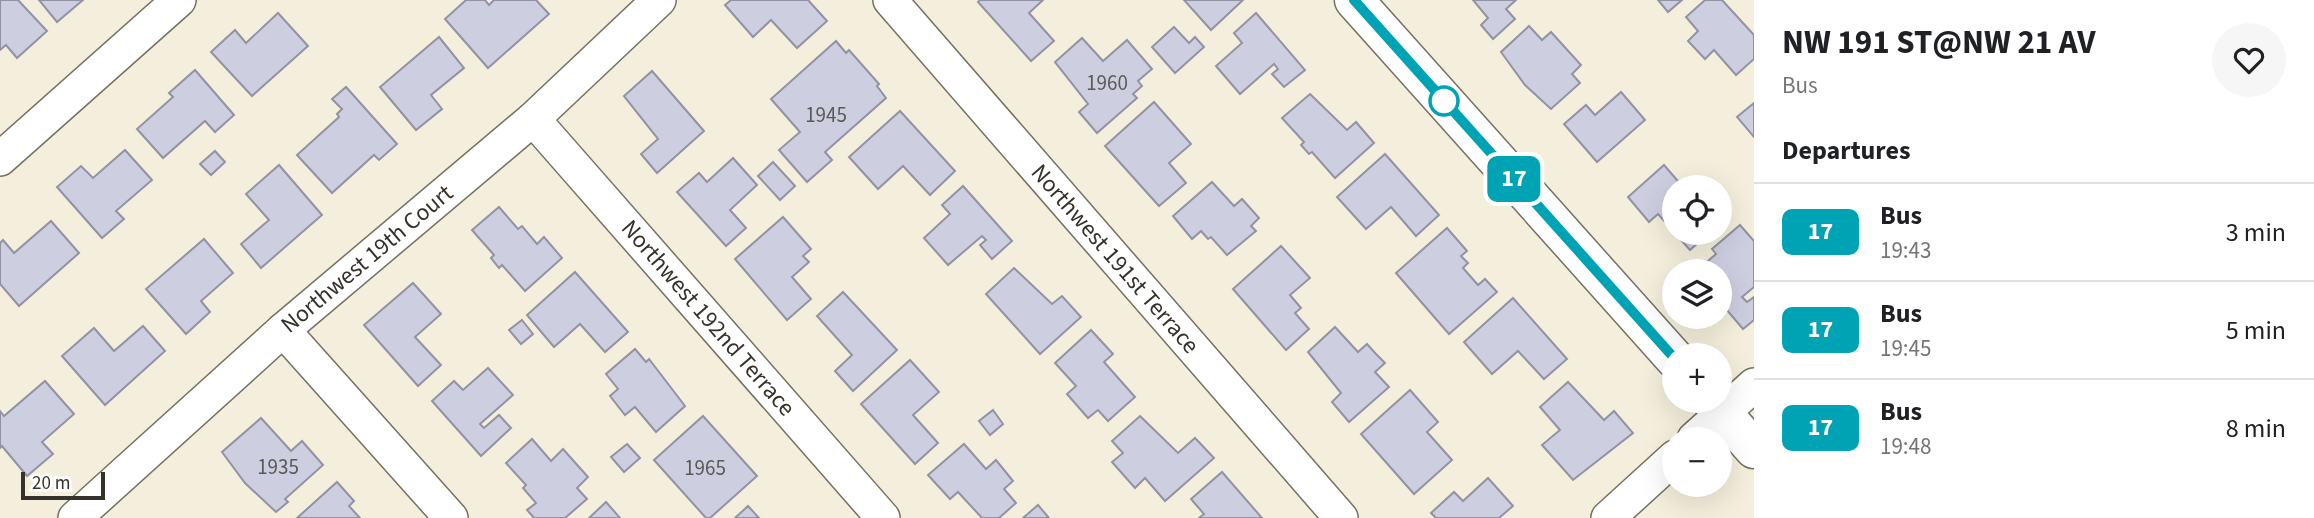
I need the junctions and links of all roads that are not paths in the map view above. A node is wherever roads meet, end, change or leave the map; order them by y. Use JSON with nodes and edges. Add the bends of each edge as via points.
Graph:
{"nodes":[{"id":1,"x":179,"y":0,"type":"edge"},
{"id":2,"x":659,"y":0,"type":"edge"},
{"id":3,"x":890,"y":0,"type":"edge"},
{"id":4,"x":1354,"y":0,"type":"edge"},
{"id":5,"x":533,"y":119,"type":"junction"},
{"id":6,"x":0,"y":159,"type":"edge"},
{"id":7,"x":283,"y":330,"type":"junction"},
{"id":8,"x":1662,"y":344,"type":"edge"},
{"id":9,"x":1754,"y":385,"type":"edge"},
{"id":10,"x":1732,"y":398,"type":"edge"},
{"id":11,"x":1723,"y":413,"type":"edge"},
{"id":12,"x":1754,"y":449,"type":"edge"},
{"id":13,"x":1662,"y":469,"type":"edge"},
{"id":14,"x":75,"y":518,"type":"edge"},
{"id":15,"x":451,"y":518,"type":"edge"},
{"id":16,"x":883,"y":518,"type":"edge"},
{"id":17,"x":1341,"y":518,"type":"edge"},
{"id":18,"x":1608,"y":518,"type":"edge"}],
"edges":[{"from":1,"to":6,"type":"street"},
{"from":2,"to":5,"type":"street","name":"Northwest 19th Court"},
{"from":3,"to":17,"type":"street","name":"Northwest 191st Terrace"},
{"from":4,"to":8,"type":"street"},
{"from":5,"to":7,"type":"street","name":"Northwest 19th Court"},
{"from":5,"to":16,"type":"street","name":"Northwest 192nd Terrace"},
{"from":7,"to":14,"type":"street","name":"Northwest 19th Court"},
{"from":7,"to":15,"type":"street"},
{"from":9,"to":10,"type":"street"},
{"from":11,"to":12,"type":"street"},
{"from":13,"to":18,"type":"street"}]}
